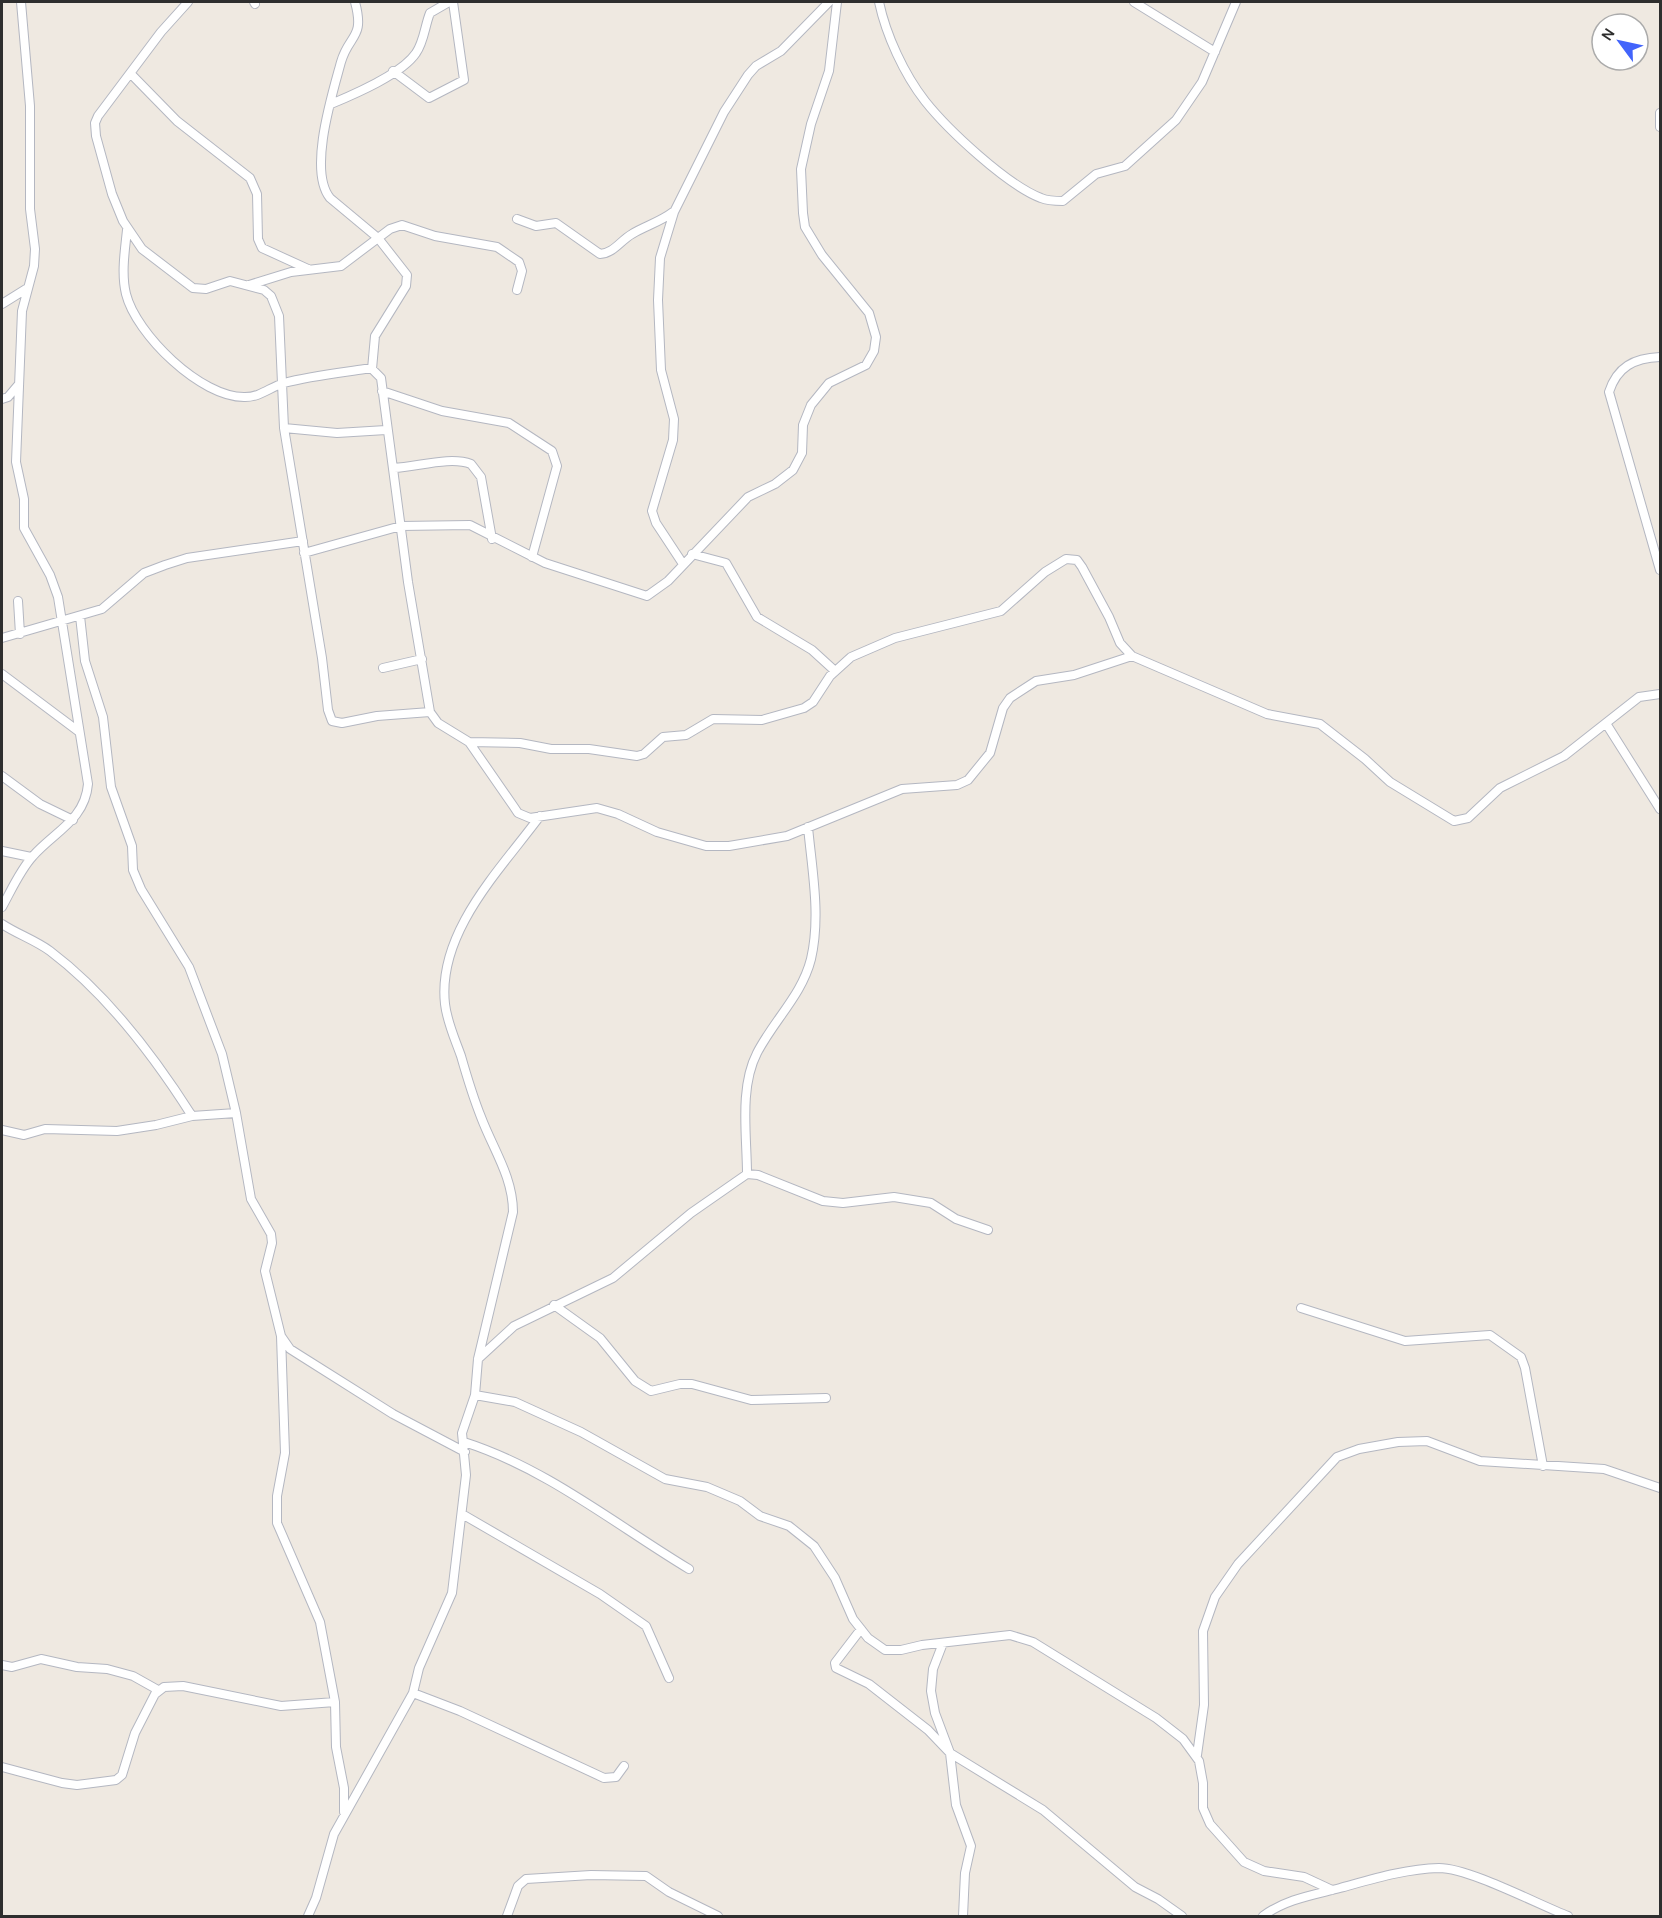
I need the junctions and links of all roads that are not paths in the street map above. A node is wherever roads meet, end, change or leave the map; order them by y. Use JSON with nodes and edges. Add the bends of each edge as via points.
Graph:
{"nodes":[{"id":1,"x":21,"y":2,"type":"edge"},
{"id":2,"x":188,"y":2,"type":"edge"},
{"id":3,"x":355,"y":2,"type":"edge"},
{"id":4,"x":451,"y":2,"type":"edge"},
{"id":5,"x":829,"y":2,"type":"edge"},
{"id":6,"x":837,"y":2,"type":"edge"},
{"id":7,"x":879,"y":2,"type":"edge"},
{"id":8,"x":1134,"y":2,"type":"edge"},
{"id":9,"x":1236,"y":2,"type":"edge"},
{"id":10,"x":1215,"y":52,"type":"junction"},
{"id":11,"x":393,"y":71,"type":"junction"},
{"id":12,"x":131,"y":74,"type":"junction"},
{"id":13,"x":332,"y":104,"type":"junction"},
{"id":14,"x":1660,"y":113,"type":"edge"},
{"id":15,"x":1660,"y":128,"type":"edge"},
{"id":16,"x":674,"y":212,"type":"junction"},
{"id":17,"x":517,"y":219,"type":"dead end"},
{"id":18,"x":127,"y":229,"type":"junction"},
{"id":19,"x":378,"y":238,"type":"junction"},
{"id":20,"x":310,"y":270,"type":"junction"},
{"id":21,"x":248,"y":285,"type":"junction"},
{"id":22,"x":26,"y":289,"type":"junction"},
{"id":23,"x":516,"y":291,"type":"dead end"},
{"id":24,"x":2,"y":304,"type":"edge"},
{"id":25,"x":1660,"y":357,"type":"edge"},
{"id":26,"x":372,"y":369,"type":"junction"},
{"id":27,"x":20,"y":384,"type":"junction"},
{"id":28,"x":282,"y":384,"type":"junction"},
{"id":29,"x":382,"y":391,"type":"junction"},
{"id":30,"x":2,"y":399,"type":"edge"},
{"id":31,"x":284,"y":428,"type":"junction"},
{"id":32,"x":386,"y":430,"type":"junction"},
{"id":33,"x":394,"y":468,"type":"junction"},
{"id":34,"x":401,"y":526,"type":"junction"},
{"id":35,"x":492,"y":538,"type":"junction"},
{"id":36,"x":303,"y":541,"type":"junction"},
{"id":37,"x":304,"y":553,"type":"junction"},
{"id":38,"x":692,"y":554,"type":"junction"},
{"id":39,"x":532,"y":557,"type":"junction"},
{"id":40,"x":683,"y":564,"type":"junction"},
{"id":41,"x":1660,"y":570,"type":"edge"},
{"id":42,"x":18,"y":602,"type":"dead end"},
{"id":43,"x":80,"y":616,"type":"junction"},
{"id":44,"x":62,"y":623,"type":"junction"},
{"id":45,"x":20,"y":634,"type":"junction"},
{"id":46,"x":2,"y":638,"type":"edge"},
{"id":47,"x":1132,"y":656,"type":"junction"},
{"id":48,"x":422,"y":659,"type":"junction"},
{"id":49,"x":383,"y":668,"type":"dead end"},
{"id":50,"x":835,"y":671,"type":"junction"},
{"id":51,"x":2,"y":674,"type":"edge"},
{"id":52,"x":1660,"y":694,"type":"edge"},
{"id":53,"x":430,"y":712,"type":"junction"},
{"id":54,"x":1607,"y":725,"type":"junction"},
{"id":55,"x":78,"y":731,"type":"junction"},
{"id":56,"x":468,"y":742,"type":"junction"},
{"id":57,"x":2,"y":776,"type":"edge"},
{"id":58,"x":1660,"y":809,"type":"edge"},
{"id":59,"x":540,"y":816,"type":"junction"},
{"id":60,"x":73,"y":820,"type":"junction"},
{"id":61,"x":808,"y":827,"type":"junction"},
{"id":62,"x":2,"y":851,"type":"edge"},
{"id":63,"x":31,"y":857,"type":"junction"},
{"id":64,"x":2,"y":907,"type":"edge"},
{"id":65,"x":2,"y":924,"type":"edge"},
{"id":66,"x":236,"y":1113,"type":"junction"},
{"id":67,"x":192,"y":1116,"type":"junction"},
{"id":68,"x":2,"y":1130,"type":"edge"},
{"id":69,"x":747,"y":1174,"type":"junction"},
{"id":70,"x":988,"y":1230,"type":"dead end"},
{"id":71,"x":554,"y":1305,"type":"junction"},
{"id":72,"x":1301,"y":1308,"type":"dead end"},
{"id":73,"x":281,"y":1336,"type":"junction"},
{"id":74,"x":478,"y":1359,"type":"junction"},
{"id":75,"x":475,"y":1395,"type":"junction"},
{"id":76,"x":826,"y":1398,"type":"dead end"},
{"id":77,"x":464,"y":1442,"type":"junction"},
{"id":78,"x":465,"y":1452,"type":"junction"},
{"id":79,"x":1543,"y":1466,"type":"junction"},
{"id":80,"x":1660,"y":1488,"type":"edge"},
{"id":81,"x":462,"y":1514,"type":"junction"},
{"id":82,"x":689,"y":1569,"type":"dead end"},
{"id":83,"x":861,"y":1629,"type":"junction"},
{"id":84,"x":943,"y":1643,"type":"junction"},
{"id":85,"x":2,"y":1665,"type":"edge"},
{"id":86,"x":669,"y":1678,"type":"dead end"},
{"id":87,"x":158,"y":1690,"type":"junction"},
{"id":88,"x":413,"y":1693,"type":"junction"},
{"id":89,"x":335,"y":1702,"type":"junction"},
{"id":90,"x":950,"y":1753,"type":"junction"},
{"id":91,"x":1197,"y":1756,"type":"junction"},
{"id":92,"x":624,"y":1766,"type":"dead end"},
{"id":93,"x":2,"y":1767,"type":"edge"},
{"id":94,"x":344,"y":1816,"type":"junction"},
{"id":95,"x":1332,"y":1890,"type":"junction"},
{"id":96,"x":316,"y":1898,"type":"junction"},
{"id":97,"x":308,"y":1917,"type":"edge"},
{"id":98,"x":315,"y":1917,"type":"edge"},
{"id":99,"x":507,"y":1917,"type":"edge"},
{"id":100,"x":718,"y":1917,"type":"edge"},
{"id":101,"x":963,"y":1917,"type":"edge"},
{"id":102,"x":1182,"y":1917,"type":"edge"},
{"id":103,"x":1263,"y":1917,"type":"edge"},
{"id":104,"x":1568,"y":1917,"type":"edge"}],
"edges":[{"from":1,"to":22,"type":"street","via":[[30,106],[30,209],[35,249]]},
{"from":2,"to":12,"type":"street"},
{"from":3,"to":13,"type":"street","via":[[357,34],[342,60]]},
{"from":4,"to":11,"type":"street","via":[[430,12],[417,52]]},
{"from":4,"to":11,"type":"street","via":[[464,80],[429,98]]},
{"from":5,"to":16,"type":"street","via":[[781,51],[748,75],[724,112]]},
{"from":6,"to":38,"type":"street","via":[[829,71],[801,168],[803,213],[805,226],[822,255],[869,313],[876,337],[874,351],[866,365],[829,383],[816,398],[803,425],[802,453],[793,470],[748,497]]},
{"from":7,"to":10,"type":"street","via":[[896,48],[925,101],[971,148],[1030,192],[1051,201],[1063,201],[1096,174],[1125,166],[1151,144],[1189,103]]},
{"from":8,"to":10,"type":"street"},
{"from":9,"to":10,"type":"street"},
{"from":11,"to":13,"type":"street","via":[[368,88]]},
{"from":12,"to":18,"type":"street","via":[[95,123],[98,148]]},
{"from":12,"to":20,"type":"street","via":[[177,121],[250,178],[257,194],[258,239],[262,248]]},
{"from":13,"to":19,"type":"street","via":[[320,160],[323,190]]},
{"from":14,"to":15,"type":"street"},
{"from":16,"to":17,"type":"street","via":[[634,233],[611,252],[600,254],[556,223],[536,226]]},
{"from":16,"to":40,"type":"street","via":[[660,258],[658,300],[661,370],[674,418],[674,440],[652,511]]},
{"from":18,"to":21,"type":"street","via":[[142,249],[188,286],[206,289],[230,281]]},
{"from":18,"to":28,"type":"street","via":[[126,296],[161,349],[190,375],[235,396],[259,396]]},
{"from":19,"to":20,"type":"street","via":[[346,264]]},
{"from":19,"to":23,"type":"street","via":[[402,225],[435,236],[489,244],[519,262],[522,271]]},
{"from":19,"to":26,"type":"street","via":[[408,278],[375,336]]},
{"from":20,"to":21,"type":"street"},
{"from":21,"to":28,"type":"street","via":[[267,291],[276,304]]},
{"from":22,"to":24,"type":"street"},
{"from":22,"to":27,"type":"street","via":[[20,336]]},
{"from":25,"to":41,"type":"street","via":[[1635,361],[1619,371],[1609,392]]},
{"from":26,"to":28,"type":"street"},
{"from":26,"to":29,"type":"street","via":[[381,378]]},
{"from":27,"to":30,"type":"street"},
{"from":27,"to":44,"type":"street","via":[[16,462],[24,499],[22,520],[50,575]]},
{"from":28,"to":31,"type":"street"},
{"from":29,"to":32,"type":"street"},
{"from":29,"to":39,"type":"street","via":[[442,411],[503,421],[554,453],[557,466]]},
{"from":31,"to":32,"type":"street","via":[[337,433]]},
{"from":31,"to":36,"type":"street"},
{"from":32,"to":33,"type":"street"},
{"from":33,"to":34,"type":"street"},
{"from":33,"to":35,"type":"street","via":[[446,462],[471,464],[481,477]]},
{"from":34,"to":35,"type":"street","via":[[470,525]]},
{"from":34,"to":37,"type":"street"},
{"from":34,"to":48,"type":"street"},
{"from":35,"to":39,"type":"street"},
{"from":36,"to":37,"type":"street"},
{"from":36,"to":43,"type":"street","via":[[187,558],[165,565],[144,573],[102,609]]},
{"from":37,"to":53,"type":"street","via":[[332,721]]},
{"from":38,"to":40,"type":"street"},
{"from":38,"to":50,"type":"street","via":[[726,562],[757,617],[812,650]]},
{"from":39,"to":40,"type":"street","via":[[642,596],[653,594]]},
{"from":42,"to":45,"type":"street"},
{"from":43,"to":44,"type":"street"},
{"from":43,"to":66,"type":"street","via":[[85,661],[103,717],[111,787],[134,853],[133,870],[189,967],[222,1054]]},
{"from":44,"to":45,"type":"street"},
{"from":44,"to":55,"type":"street"},
{"from":45,"to":46,"type":"street"},
{"from":47,"to":50,"type":"street","via":[[1120,643],[1082,567],[1077,560],[1066,559],[1001,611],[895,638],[851,657]]},
{"from":47,"to":54,"type":"street","via":[[1267,714],[1320,724],[1390,782],[1454,821],[1468,819],[1500,788],[1564,756]]},
{"from":47,"to":61,"type":"street","via":[[1074,675],[1036,681],[1010,698],[1003,708],[990,753],[968,780],[957,785],[902,789]]},
{"from":48,"to":49,"type":"street"},
{"from":48,"to":53,"type":"street"},
{"from":50,"to":56,"type":"street","via":[[813,702],[804,708],[762,720],[713,719],[686,735],[663,737],[637,756],[520,743]]},
{"from":51,"to":55,"type":"street"},
{"from":52,"to":54,"type":"street","via":[[1639,697]]},
{"from":53,"to":56,"type":"street","via":[[438,723]]},
{"from":54,"to":58,"type":"street"},
{"from":55,"to":60,"type":"street","via":[[88,784]]},
{"from":56,"to":59,"type":"street","via":[[518,813],[530,818]]},
{"from":57,"to":60,"type":"street","via":[[40,804]]},
{"from":59,"to":61,"type":"street","via":[[597,808],[706,846],[758,842]]},
{"from":59,"to":74,"type":"street","via":[[471,910],[456,939],[446,976],[447,1016],[469,1087],[513,1195],[513,1212]]},
{"from":60,"to":63,"type":"street"},
{"from":61,"to":69,"type":"street","via":[[816,925],[811,959],[803,983],[750,1069]]},
{"from":62,"to":63,"type":"street"},
{"from":63,"to":64,"type":"street"},
{"from":65,"to":67,"type":"street","via":[[47,949],[95,992],[152,1058]]},
{"from":66,"to":67,"type":"street"},
{"from":66,"to":73,"type":"street","via":[[250,1199],[271,1234],[266,1271]]},
{"from":67,"to":68,"type":"street","via":[[126,1130],[45,1129],[24,1135]]},
{"from":69,"to":70,"type":"street","via":[[823,1201],[843,1203],[894,1197],[931,1203],[956,1219]]},
{"from":69,"to":71,"type":"street","via":[[691,1213],[613,1278]]},
{"from":71,"to":74,"type":"street","via":[[514,1326]]},
{"from":71,"to":76,"type":"street","via":[[600,1338],[635,1381],[651,1391],[692,1384],[751,1400]]},
{"from":72,"to":79,"type":"street","via":[[1405,1341],[1490,1335],[1511,1348],[1521,1357],[1525,1368]]},
{"from":73,"to":78,"type":"street","via":[[290,1348],[340,1381]]},
{"from":73,"to":89,"type":"street","via":[[285,1453],[277,1496],[277,1523],[320,1622]]},
{"from":74,"to":75,"type":"street"},
{"from":75,"to":77,"type":"street","via":[[462,1433]]},
{"from":75,"to":83,"type":"street","via":[[515,1402],[581,1432],[665,1479],[707,1487],[740,1501],[760,1516],[789,1526],[814,1546],[824,1560]]},
{"from":77,"to":78,"type":"street"},
{"from":77,"to":82,"type":"street","via":[[490,1450],[540,1475]]},
{"from":78,"to":81,"type":"street"},
{"from":79,"to":80,"type":"street","via":[[1604,1469]]},
{"from":79,"to":91,"type":"street","via":[[1480,1461],[1427,1441],[1359,1449],[1331,1462],[1238,1564],[1208,1613],[1203,1631],[1204,1706]]},
{"from":81,"to":86,"type":"street","via":[[600,1594],[646,1626]]},
{"from":81,"to":88,"type":"street","via":[[452,1593],[419,1668]]},
{"from":83,"to":84,"type":"street","via":[[875,1644],[891,1651]]},
{"from":83,"to":90,"type":"street","via":[[834,1666],[878,1691],[928,1730]]},
{"from":84,"to":90,"type":"street","via":[[933,1669],[931,1691]]},
{"from":84,"to":91,"type":"street","via":[[1015,1635],[1033,1642],[1156,1718]]},
{"from":85,"to":87,"type":"street","via":[[12,1667],[41,1659],[107,1669],[133,1676]]},
{"from":87,"to":89,"type":"street","via":[[183,1686],[281,1706]]},
{"from":87,"to":93,"type":"street","via":[[135,1733],[122,1775],[116,1780],[78,1785]]},
{"from":88,"to":92,"type":"street","via":[[604,1778],[616,1777]]},
{"from":88,"to":94,"type":"street"},
{"from":89,"to":94,"type":"street"},
{"from":90,"to":101,"type":"street","via":[[956,1804],[971,1846]]},
{"from":90,"to":102,"type":"street","via":[[1043,1810],[1135,1887]]},
{"from":91,"to":95,"type":"street","via":[[1203,1808],[1225,1844],[1244,1862],[1264,1871],[1297,1875]]},
{"from":94,"to":96,"type":"street","via":[[334,1834]]},
{"from":95,"to":103,"type":"street","via":[[1281,1905]]},
{"from":95,"to":104,"type":"street","via":[[1388,1874],[1441,1868],[1474,1875]]},
{"from":96,"to":97,"type":"street"},
{"from":96,"to":98,"type":"street"},
{"from":99,"to":100,"type":"street","via":[[518,1886],[526,1879],[591,1875],[646,1876]]}]}
